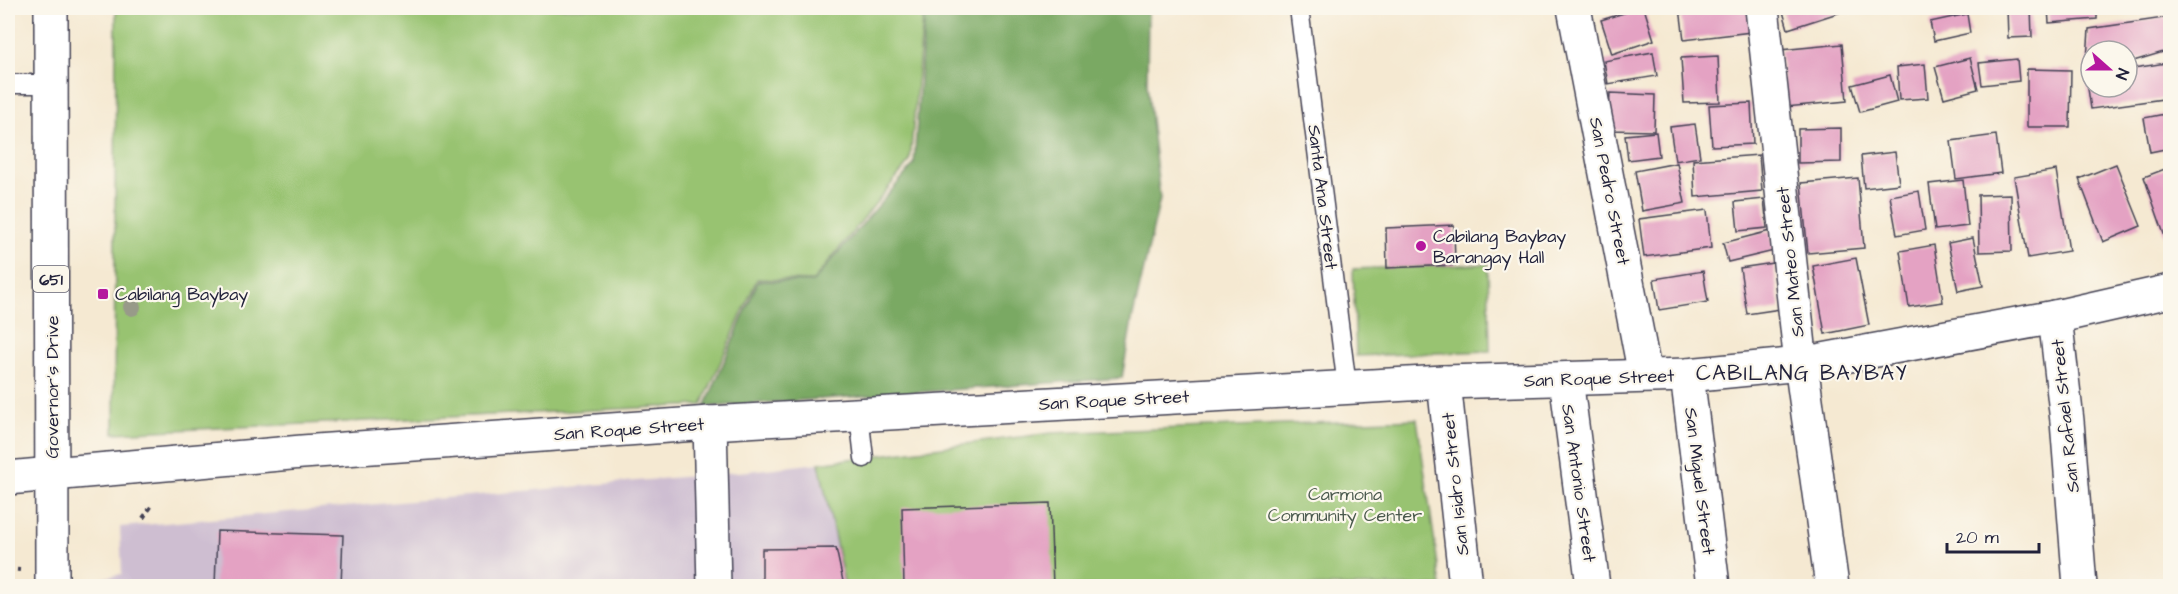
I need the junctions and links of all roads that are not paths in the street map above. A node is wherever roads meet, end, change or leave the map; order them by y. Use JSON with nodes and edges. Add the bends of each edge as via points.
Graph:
{"nodes":[{"id":1,"x":51,"y":8,"type":"edge"},
{"id":2,"x":1299,"y":8,"type":"edge"},
{"id":3,"x":1574,"y":8,"type":"edge"},
{"id":4,"x":1762,"y":8,"type":"edge"},
{"id":5,"x":8,"y":84,"type":"edge"},
{"id":6,"x":51,"y":84,"type":"junction"},
{"id":7,"x":2170,"y":291,"type":"edge"},
{"id":8,"x":2055,"y":317,"type":"junction"},
{"id":9,"x":1801,"y":364,"type":"junction"},
{"id":10,"x":1645,"y":375,"type":"junction"},
{"id":11,"x":1687,"y":375,"type":"junction"},
{"id":12,"x":1566,"y":379,"type":"junction"},
{"id":13,"x":1444,"y":382,"type":"junction"},
{"id":14,"x":1347,"y":387,"type":"junction"},
{"id":15,"x":859,"y":415,"type":"junction"},
{"id":16,"x":710,"y":423,"type":"junction"},
{"id":17,"x":864,"y":458,"type":"dead end"},
{"id":18,"x":52,"y":474,"type":"junction"},
{"id":19,"x":8,"y":478,"type":"edge"},
{"id":20,"x":52,"y":586,"type":"edge"},
{"id":21,"x":714,"y":586,"type":"edge"},
{"id":22,"x":1466,"y":586,"type":"edge"},
{"id":23,"x":1593,"y":586,"type":"edge"},
{"id":24,"x":1713,"y":586,"type":"edge"},
{"id":25,"x":1832,"y":586,"type":"edge"},
{"id":26,"x":2080,"y":586,"type":"edge"}],
"edges":[{"from":1,"to":6,"type":"main road","name":"Governor's Drive","number":"651"},
{"from":2,"to":14,"type":"lane","name":"Santa Ana Street"},
{"from":3,"to":10,"type":"main road","name":"San Pedro Street"},
{"from":4,"to":9,"type":"main road","name":"San Mateo Street"},
{"from":5,"to":6,"type":"lane"},
{"from":6,"to":18,"type":"main road","name":"Governor's Drive","number":"651"},
{"from":7,"to":8,"type":"main road","name":"San Roque Street"},
{"from":8,"to":9,"type":"main road","name":"San Roque Street"},
{"from":8,"to":26,"type":"main road","name":"San Rafael Street"},
{"from":9,"to":11,"type":"main road","name":"San Roque Street"},
{"from":9,"to":25,"type":"main road","name":"San Mateo Street"},
{"from":10,"to":11,"type":"main road","name":"San Roque Street"},
{"from":10,"to":12,"type":"main road","name":"San Roque Street"},
{"from":11,"to":24,"type":"main road","name":"San Miguel Street"},
{"from":12,"to":13,"type":"main road","name":"San Roque Street"},
{"from":12,"to":23,"type":"main road","name":"San Antonio Street"},
{"from":13,"to":14,"type":"main road","name":"San Roque Street"},
{"from":13,"to":22,"type":"main road","name":"San Isidro Street"},
{"from":14,"to":15,"type":"main road","name":"San Roque Street"},
{"from":15,"to":16,"type":"main road","name":"San Roque Street"},
{"from":15,"to":17,"type":"lane"},
{"from":16,"to":18,"type":"main road","name":"San Roque Street"},
{"from":16,"to":21,"type":"main road"},
{"from":18,"to":19,"type":"main road","name":"San Roque Street"},
{"from":18,"to":20,"type":"main road","name":"Governor's Drive","number":"651"}]}
